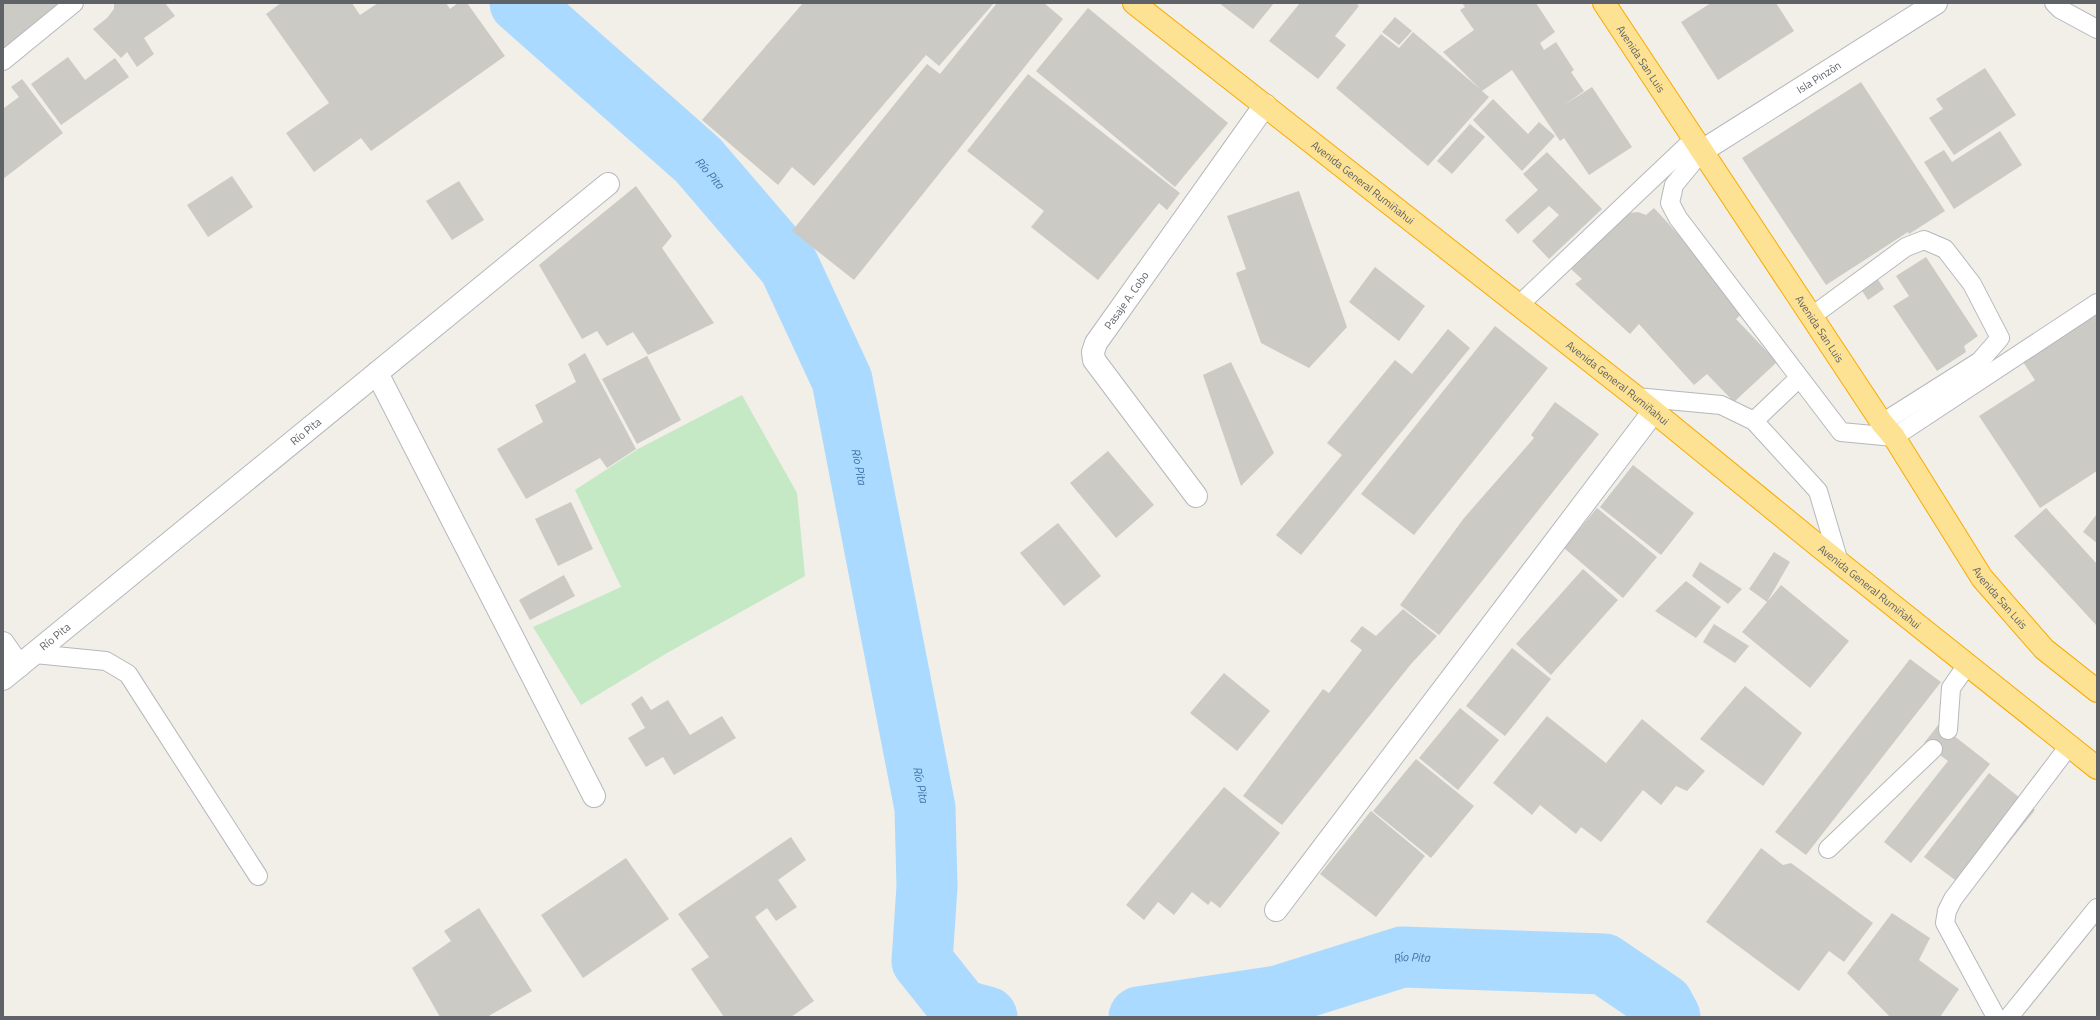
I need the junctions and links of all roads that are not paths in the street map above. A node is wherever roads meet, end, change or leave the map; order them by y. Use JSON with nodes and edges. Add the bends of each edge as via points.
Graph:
{"nodes":[{"id":1,"x":74,"y":3,"type":"edge"},
{"id":2,"x":1134,"y":3,"type":"edge"},
{"id":3,"x":1604,"y":3,"type":"edge"},
{"id":4,"x":1936,"y":3,"type":"edge"},
{"id":5,"x":2054,"y":3,"type":"edge"},
{"id":6,"x":2097,"y":29,"type":"edge"},
{"id":7,"x":3,"y":62,"type":"edge"},
{"id":8,"x":1265,"y":105,"type":"junction"},
{"id":9,"x":1698,"y":145,"type":"junction"},
{"id":10,"x":608,"y":184,"type":"dead end"},
{"id":11,"x":2097,"y":304,"type":"edge"},
{"id":12,"x":1519,"y":305,"type":"junction"},
{"id":13,"x":1812,"y":316,"type":"junction"},
{"id":14,"x":377,"y":374,"type":"junction"},
{"id":15,"x":1799,"y":378,"type":"junction"},
{"id":16,"x":1636,"y":397,"type":"junction"},
{"id":17,"x":1654,"y":411,"type":"junction"},
{"id":18,"x":1754,"y":421,"type":"junction"},
{"id":19,"x":1888,"y":430,"type":"junction"},
{"id":20,"x":1196,"y":496,"type":"dead end"},
{"id":21,"x":1839,"y":562,"type":"junction"},
{"id":22,"x":3,"y":643,"type":"edge"},
{"id":23,"x":1967,"y":665,"type":"junction"},
{"id":24,"x":19,"y":666,"type":"edge"},
{"id":25,"x":2097,"y":691,"type":"edge"},
{"id":26,"x":1948,"y":730,"type":"dead end"},
{"id":27,"x":2069,"y":746,"type":"junction"},
{"id":28,"x":1933,"y":749,"type":"dead end"},
{"id":29,"x":2097,"y":768,"type":"edge"},
{"id":30,"x":594,"y":796,"type":"dead end"},
{"id":31,"x":1828,"y":849,"type":"dead end"},
{"id":32,"x":258,"y":876,"type":"dead end"},
{"id":33,"x":2097,"y":908,"type":"edge"},
{"id":34,"x":1276,"y":910,"type":"dead end"},
{"id":35,"x":1996,"y":1017,"type":"edge"},
{"id":36,"x":2009,"y":1017,"type":"edge"}],
"edges":[{"from":1,"to":7,"type":"lane"},
{"from":2,"to":8,"type":"highway","name":"Avenida General Rumiñahui"},
{"from":3,"to":9,"type":"highway","name":"Avenida San Luis"},
{"from":4,"to":9,"type":"street","name":"Isla Pinzòn"},
{"from":5,"to":6,"type":"lane","via":[[2060,9]]},
{"from":8,"to":12,"type":"highway","name":"Avenida General Rumiñahui"},
{"from":8,"to":20,"type":"street","name":"Pasaje A. Cobo","via":[[1096,343],[1093,352],[1094,360]]},
{"from":9,"to":12,"type":"lane"},
{"from":9,"to":13,"type":"highway","name":"Avenida San Luis"},
{"from":9,"to":15,"type":"lane","via":[[1674,185],[1670,203],[1678,218]]},
{"from":10,"to":14,"type":"street","name":"Río Pita"},
{"from":11,"to":19,"type":"lane"},
{"from":12,"to":16,"type":"highway","name":"Avenida General Rumiñahui"},
{"from":13,"to":19,"type":"highway","name":"Avenida San Luis"},
{"from":13,"to":19,"type":"lane","via":[[1883,262],[1906,247],[1924,240],[1945,249],[1972,284],[2000,338],[1980,361]]},
{"from":14,"to":24,"type":"street","name":"Río Pita"},
{"from":14,"to":30,"type":"street"},
{"from":15,"to":18,"type":"lane"},
{"from":15,"to":19,"type":"lane","via":[[1842,432]]},
{"from":16,"to":17,"type":"highway","name":"Avenida General Rumiñahui"},
{"from":16,"to":18,"type":"lane","via":[[1721,405]]},
{"from":17,"to":21,"type":"highway","name":"Avenida General Rumiñahui"},
{"from":17,"to":34,"type":"street"},
{"from":18,"to":21,"type":"lane","via":[[1818,491]]},
{"from":19,"to":25,"type":"highway","name":"Avenida San Luis","via":[[1982,578],[2044,649]]},
{"from":21,"to":23,"type":"highway","name":"Avenida General Rumiñahui"},
{"from":22,"to":24,"type":"street"},
{"from":23,"to":26,"type":"lane","via":[[1951,688]]},
{"from":23,"to":27,"type":"highway","name":"Avenida General Rumiñahui"},
{"from":24,"to":32,"type":"lane","via":[[106,661],[128,674]]},
{"from":27,"to":29,"type":"highway","name":"Avenida General Rumiñahui"},
{"from":27,"to":35,"type":"lane","via":[[1953,899],[1947,912],[1945,923]]},
{"from":28,"to":31,"type":"lane"},
{"from":33,"to":36,"type":"lane"}]}
